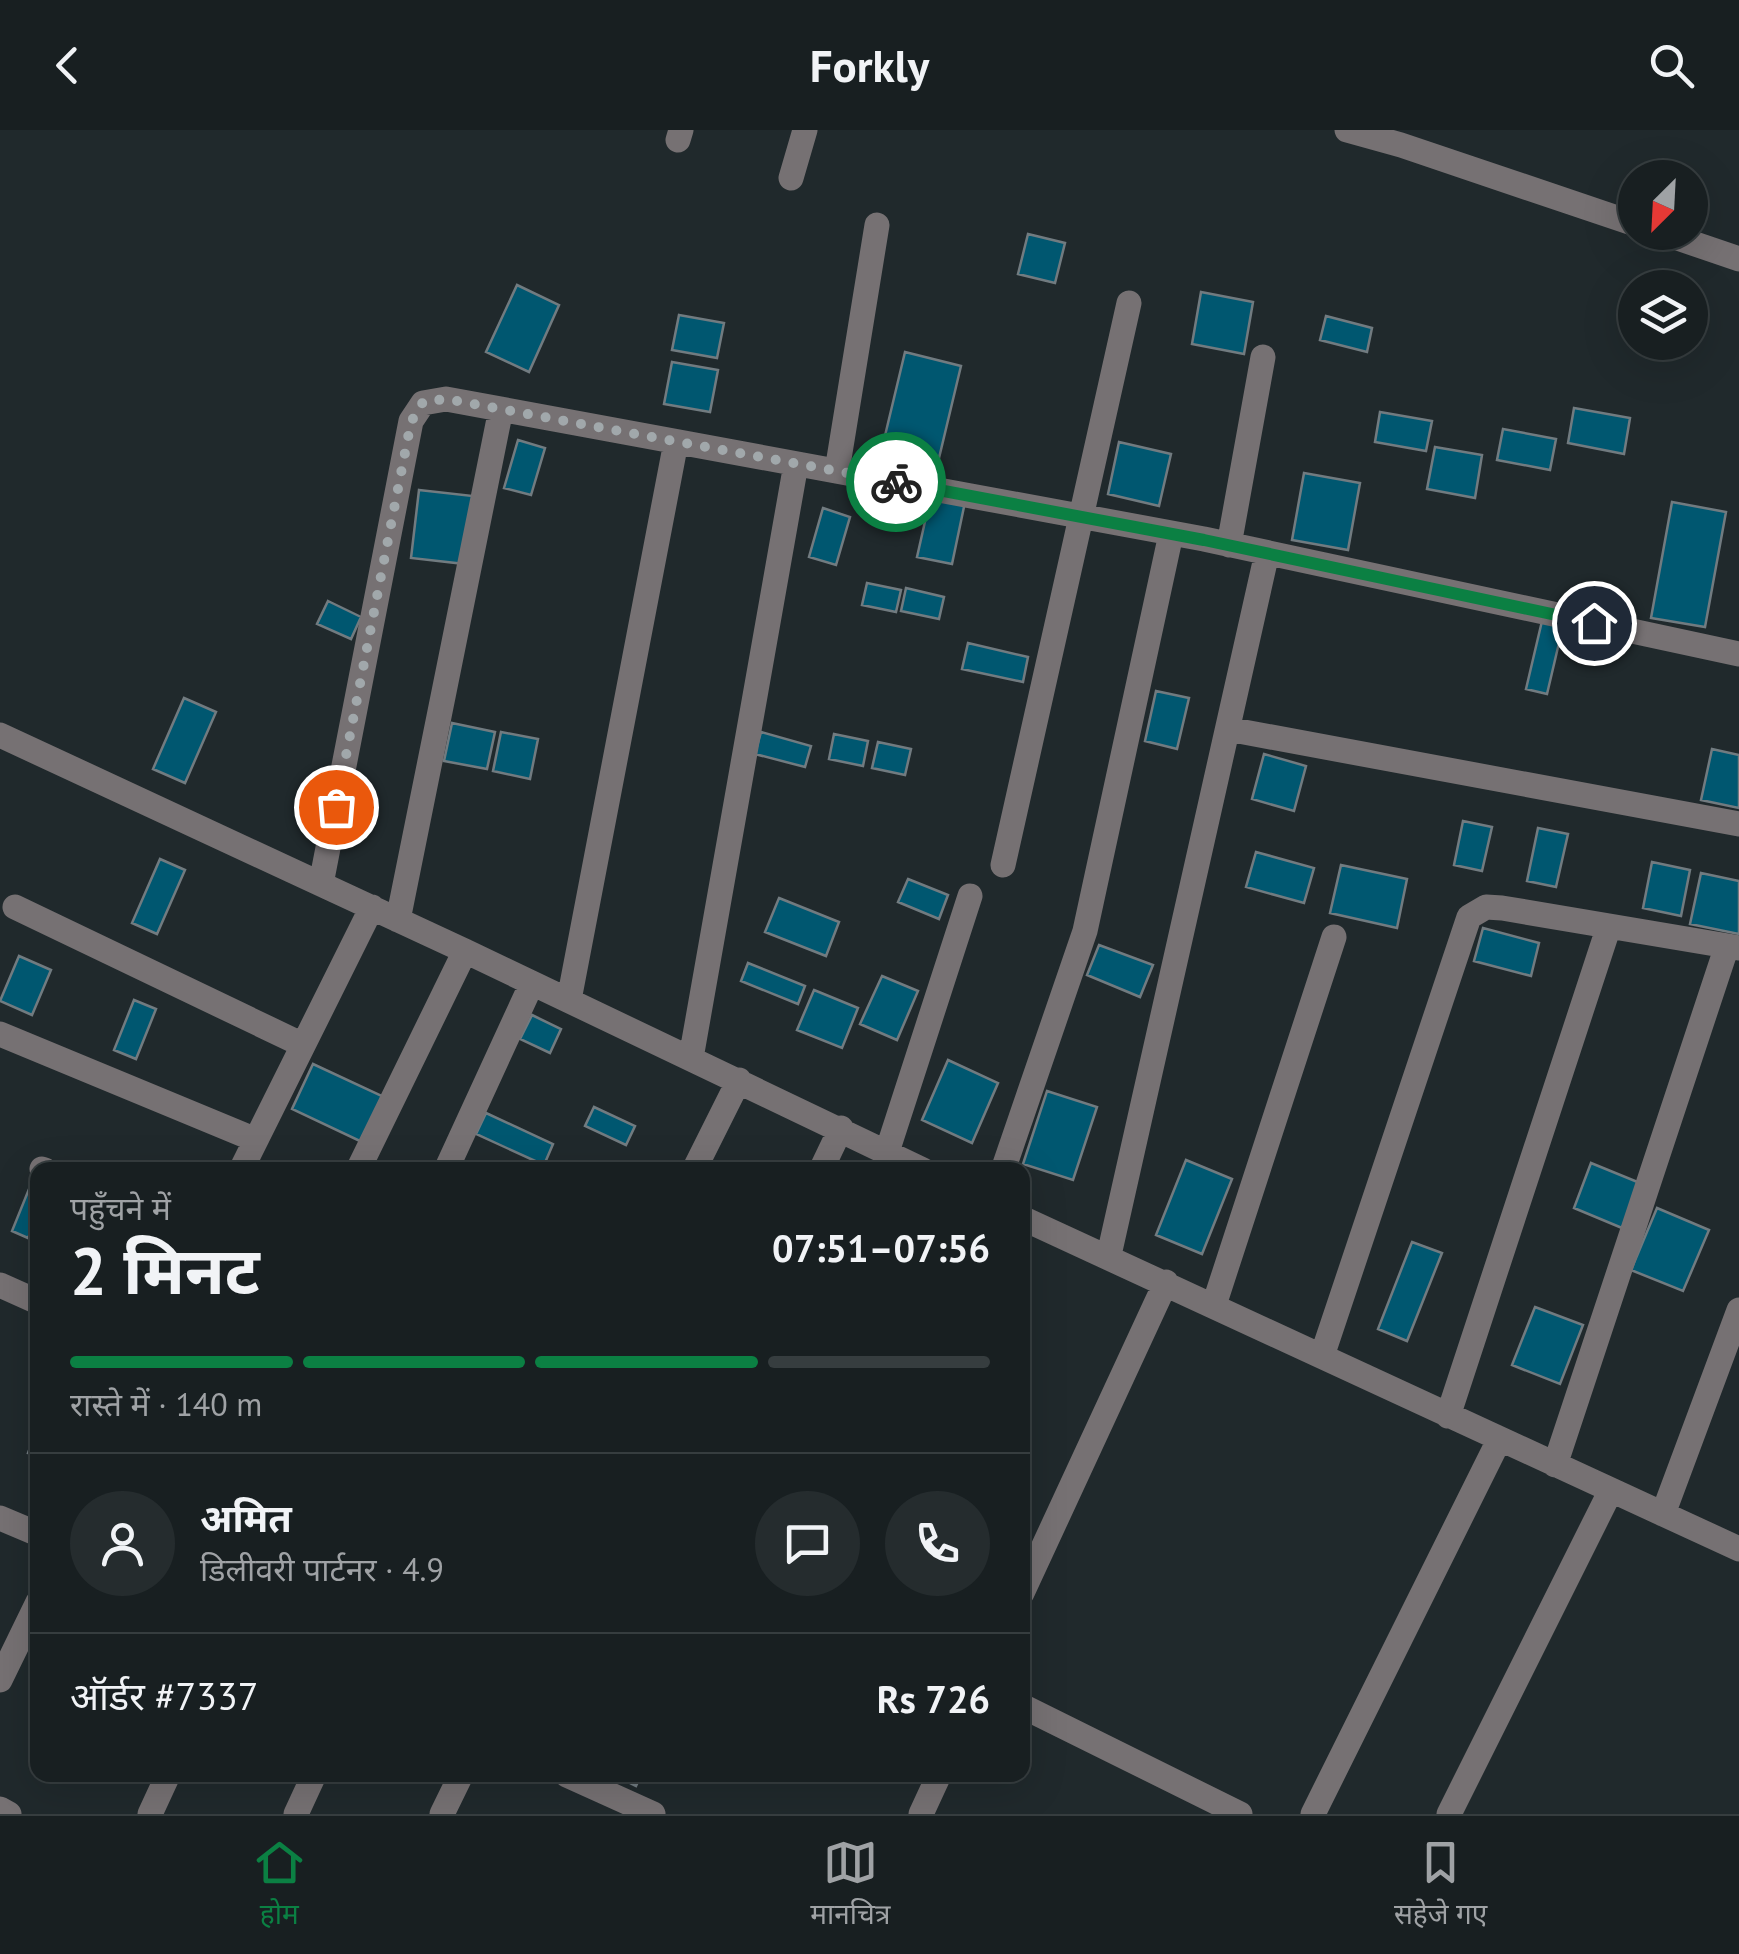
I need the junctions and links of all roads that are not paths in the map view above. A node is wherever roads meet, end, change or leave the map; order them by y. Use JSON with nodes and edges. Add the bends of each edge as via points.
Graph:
{"nodes":[{"id":1,"x":805,"y":130,"type":"edge"},
{"id":2,"x":1347,"y":130,"type":"edge"},
{"id":3,"x":791,"y":178,"type":"dead end"},
{"id":4,"x":1618,"y":218,"type":"edge"},
{"id":5,"x":877,"y":225,"type":"dead end"},
{"id":6,"x":1708,"y":248,"type":"edge"},
{"id":7,"x":1739,"y":259,"type":"edge"},
{"id":8,"x":1129,"y":303,"type":"dead end"},
{"id":9,"x":1263,"y":357,"type":"dead end"},
{"id":10,"x":501,"y":410,"type":"junction"},
{"id":11,"x":676,"y":442,"type":"junction"},
{"id":12,"x":796,"y":464,"type":"junction"},
{"id":13,"x":837,"y":472,"type":"junction"},
{"id":14,"x":1082,"y":517,"type":"junction"},
{"id":15,"x":1170,"y":534,"type":"junction"},
{"id":16,"x":1229,"y":545,"type":"junction"},
{"id":17,"x":1268,"y":553,"type":"junction"},
{"id":18,"x":1739,"y":654,"type":"edge"},
{"id":19,"x":1228,"y":729,"type":"junction"},
{"id":20,"x":0,"y":735,"type":"edge"},
{"id":21,"x":1739,"y":824,"type":"edge"},
{"id":22,"x":1003,"y":866,"type":"dead end"},
{"id":23,"x":321,"y":884,"type":"junction"},
{"id":24,"x":970,"y":896,"type":"dead end"},
{"id":25,"x":15,"y":907,"type":"dead end"},
{"id":26,"x":372,"y":908,"type":"junction"},
{"id":27,"x":398,"y":920,"type":"junction"},
{"id":28,"x":1609,"y":926,"type":"junction"},
{"id":29,"x":1334,"y":937,"type":"dead end"},
{"id":30,"x":1733,"y":947,"type":"edge"},
{"id":31,"x":465,"y":951,"type":"junction"},
{"id":32,"x":532,"y":982,"type":"junction"},
{"id":33,"x":570,"y":1000,"type":"junction"},
{"id":34,"x":0,"y":1034,"type":"edge"},
{"id":35,"x":304,"y":1045,"type":"junction"},
{"id":36,"x":691,"y":1058,"type":"junction"},
{"id":37,"x":739,"y":1080,"type":"junction"},
{"id":38,"x":841,"y":1128,"type":"junction"},
{"id":39,"x":256,"y":1140,"type":"junction"},
{"id":40,"x":887,"y":1152,"type":"junction"},
{"id":41,"x":245,"y":1162,"type":"edge"},
{"id":42,"x":362,"y":1162,"type":"edge"},
{"id":43,"x":450,"y":1162,"type":"edge"},
{"id":44,"x":698,"y":1162,"type":"edge"},
{"id":45,"x":825,"y":1162,"type":"edge"},
{"id":46,"x":907,"y":1162,"type":"edge"},
{"id":47,"x":1005,"y":1162,"type":"edge"},
{"id":48,"x":1030,"y":1221,"type":"edge"},
{"id":49,"x":1109,"y":1255,"type":"junction"},
{"id":50,"x":1166,"y":1282,"type":"junction"},
{"id":51,"x":0,"y":1286,"type":"edge"},
{"id":52,"x":30,"y":1299,"type":"edge"},
{"id":53,"x":1214,"y":1305,"type":"junction"},
{"id":54,"x":1739,"y":1310,"type":"edge"},
{"id":55,"x":1322,"y":1356,"type":"junction"},
{"id":56,"x":1448,"y":1416,"type":"junction"},
{"id":57,"x":1499,"y":1440,"type":"junction"},
{"id":58,"x":1555,"y":1465,"type":"junction"},
{"id":59,"x":1612,"y":1490,"type":"junction"},
{"id":60,"x":1662,"y":1514,"type":"junction"},
{"id":61,"x":0,"y":1518,"type":"edge"},
{"id":62,"x":30,"y":1531,"type":"edge"},
{"id":63,"x":1739,"y":1549,"type":"edge"},
{"id":64,"x":1030,"y":1576,"type":"edge"},
{"id":65,"x":30,"y":1618,"type":"edge"},
{"id":66,"x":0,"y":1680,"type":"edge"},
{"id":67,"x":1030,"y":1710,"type":"edge"},
{"id":68,"x":165,"y":1782,"type":"edge"},
{"id":69,"x":311,"y":1782,"type":"edge"},
{"id":70,"x":458,"y":1782,"type":"edge"},
{"id":71,"x":574,"y":1782,"type":"edge"},
{"id":72,"x":936,"y":1782,"type":"edge"},
{"id":73,"x":595,"y":1802,"type":"edge"},
{"id":74,"x":0,"y":1810,"type":"edge"},
{"id":75,"x":9,"y":1814,"type":"edge"},
{"id":76,"x":150,"y":1814,"type":"edge"},
{"id":77,"x":296,"y":1814,"type":"edge"},
{"id":78,"x":442,"y":1814,"type":"edge"},
{"id":79,"x":653,"y":1814,"type":"edge"},
{"id":80,"x":921,"y":1814,"type":"edge"},
{"id":81,"x":1240,"y":1814,"type":"edge"},
{"id":82,"x":1313,"y":1814,"type":"edge"},
{"id":83,"x":1449,"y":1814,"type":"edge"}],
"edges":[{"from":1,"to":3,"type":"street"},
{"from":2,"to":4,"type":"street"},
{"from":5,"to":13,"type":"street"},
{"from":6,"to":7,"type":"street"},
{"from":8,"to":14,"type":"street"},
{"from":9,"to":16,"type":"street"},
{"from":10,"to":11,"type":"street"},
{"from":10,"to":23,"type":"street","via":[[446,399],[423,402],[411,422]]},
{"from":10,"to":27,"type":"street"},
{"from":11,"to":12,"type":"street"},
{"from":11,"to":33,"type":"street"},
{"from":12,"to":13,"type":"street"},
{"from":12,"to":36,"type":"street"},
{"from":13,"to":14,"type":"street"},
{"from":14,"to":15,"type":"street"},
{"from":14,"to":22,"type":"street"},
{"from":15,"to":16,"type":"street"},
{"from":15,"to":47,"type":"street","via":[[1084,932]]},
{"from":16,"to":17,"type":"street"},
{"from":17,"to":18,"type":"street"},
{"from":17,"to":19,"type":"street"},
{"from":19,"to":21,"type":"street"},
{"from":19,"to":49,"type":"street"},
{"from":20,"to":23,"type":"street"},
{"from":23,"to":26,"type":"street"},
{"from":24,"to":40,"type":"street"},
{"from":25,"to":35,"type":"street"},
{"from":26,"to":27,"type":"street"},
{"from":26,"to":35,"type":"street"},
{"from":27,"to":31,"type":"street"},
{"from":28,"to":30,"type":"street"},
{"from":28,"to":55,"type":"street","via":[[1486,907],[1469,917]]},
{"from":28,"to":56,"type":"street"},
{"from":29,"to":53,"type":"street"},
{"from":30,"to":58,"type":"street"},
{"from":31,"to":32,"type":"street"},
{"from":31,"to":42,"type":"street"},
{"from":32,"to":33,"type":"street"},
{"from":32,"to":43,"type":"street"},
{"from":33,"to":36,"type":"street"},
{"from":34,"to":39,"type":"street"},
{"from":35,"to":39,"type":"street"},
{"from":36,"to":37,"type":"street"},
{"from":37,"to":38,"type":"street"},
{"from":37,"to":44,"type":"street"},
{"from":38,"to":40,"type":"street"},
{"from":38,"to":45,"type":"street"},
{"from":39,"to":41,"type":"street"},
{"from":40,"to":46,"type":"street"},
{"from":48,"to":49,"type":"street"},
{"from":49,"to":50,"type":"street"},
{"from":50,"to":53,"type":"street"},
{"from":50,"to":64,"type":"street"},
{"from":51,"to":52,"type":"street"},
{"from":53,"to":55,"type":"street"},
{"from":54,"to":60,"type":"street"},
{"from":55,"to":56,"type":"street"},
{"from":56,"to":57,"type":"street"},
{"from":57,"to":58,"type":"street"},
{"from":57,"to":82,"type":"street"},
{"from":58,"to":59,"type":"street"},
{"from":59,"to":60,"type":"street"},
{"from":59,"to":83,"type":"street"},
{"from":60,"to":63,"type":"street"},
{"from":61,"to":62,"type":"street"},
{"from":65,"to":66,"type":"street"},
{"from":67,"to":81,"type":"street"},
{"from":68,"to":76,"type":"street"},
{"from":69,"to":77,"type":"street"},
{"from":70,"to":78,"type":"street"},
{"from":71,"to":73,"type":"street"},
{"from":72,"to":80,"type":"street"},
{"from":73,"to":79,"type":"street"},
{"from":74,"to":75,"type":"street"}]}
